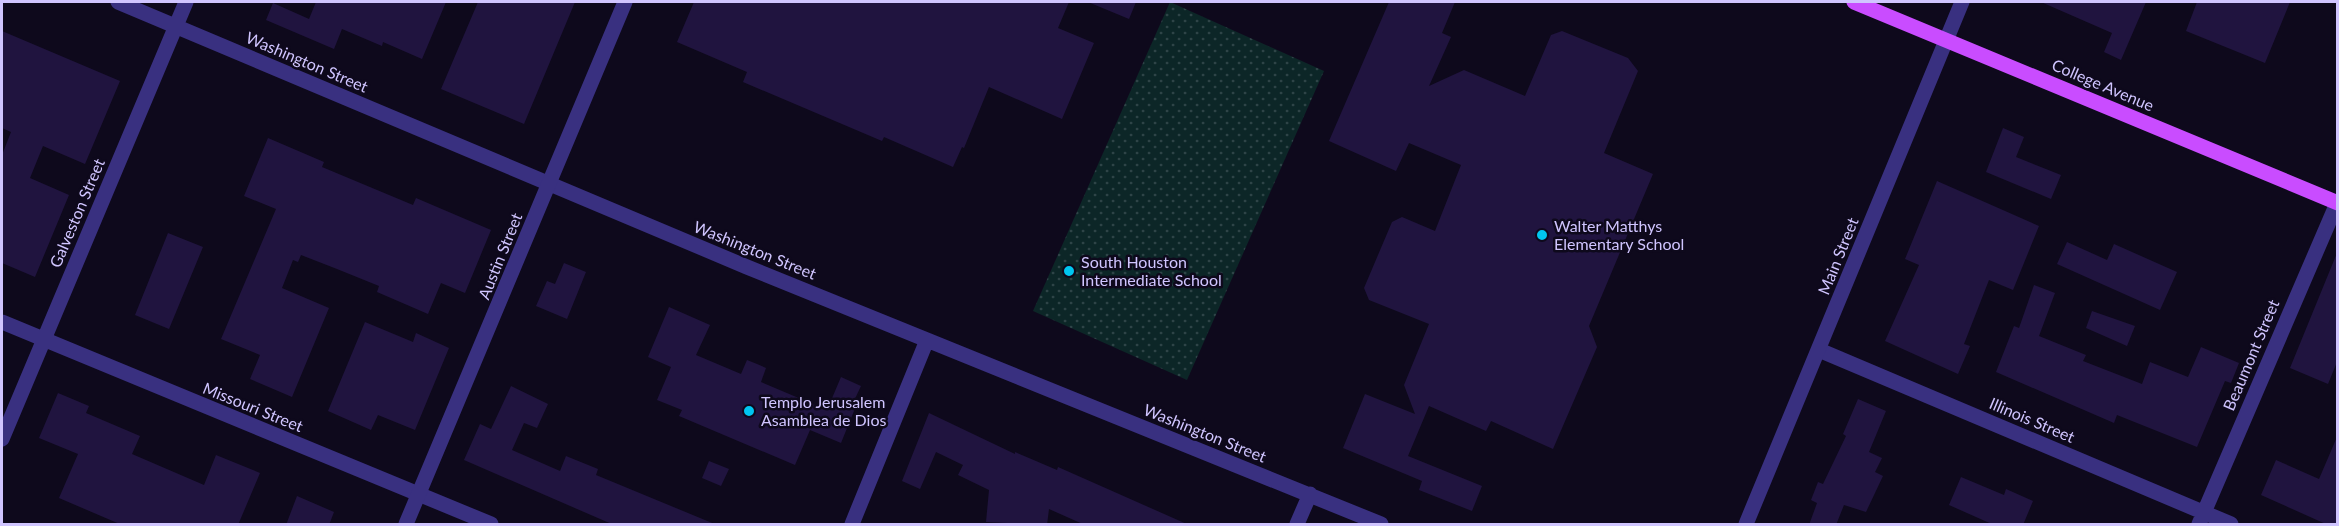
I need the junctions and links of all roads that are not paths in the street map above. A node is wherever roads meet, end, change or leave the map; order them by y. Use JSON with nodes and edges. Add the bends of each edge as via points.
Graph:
{"nodes":[{"id":1,"x":118,"y":2,"type":"edge"},
{"id":2,"x":186,"y":2,"type":"edge"},
{"id":3,"x":625,"y":2,"type":"edge"},
{"id":4,"x":1854,"y":2,"type":"edge"},
{"id":5,"x":1962,"y":2,"type":"edge"},
{"id":6,"x":176,"y":25,"type":"junction"},
{"id":7,"x":1947,"y":40,"type":"junction"},
{"id":8,"x":549,"y":184,"type":"junction"},
{"id":9,"x":2337,"y":202,"type":"edge"},
{"id":10,"x":2,"y":321,"type":"edge"},
{"id":11,"x":44,"y":339,"type":"junction"},
{"id":12,"x":927,"y":340,"type":"junction"},
{"id":13,"x":1819,"y":350,"type":"junction"},
{"id":14,"x":2,"y":439,"type":"edge"},
{"id":15,"x":418,"y":494,"type":"junction"},
{"id":16,"x":1310,"y":495,"type":"junction"},
{"id":17,"x":2201,"y":519,"type":"edge"},
{"id":18,"x":406,"y":525,"type":"edge"},
{"id":19,"x":491,"y":525,"type":"edge"},
{"id":20,"x":852,"y":525,"type":"edge"},
{"id":21,"x":1297,"y":525,"type":"edge"},
{"id":22,"x":1381,"y":525,"type":"edge"},
{"id":23,"x":1746,"y":525,"type":"edge"},
{"id":24,"x":2231,"y":525,"type":"edge"}],
"edges":[{"from":1,"to":6,"type":"street","name":"Washington Street"},
{"from":2,"to":6,"type":"street","name":"Galveston Street"},
{"from":3,"to":8,"type":"street","name":"Austin Street"},
{"from":4,"to":7,"type":"main road","name":"College Avenue"},
{"from":5,"to":7,"type":"street","name":"Main Street"},
{"from":6,"to":8,"type":"street","name":"Washington Street"},
{"from":6,"to":11,"type":"street","name":"Galveston Street"},
{"from":7,"to":9,"type":"main road","name":"College Avenue"},
{"from":7,"to":13,"type":"street","name":"Main Street"},
{"from":8,"to":12,"type":"street","name":"Washington Street"},
{"from":8,"to":15,"type":"street","name":"Austin Street"},
{"from":9,"to":17,"type":"street","name":"Beaumont Street"},
{"from":10,"to":11,"type":"street","name":"Missouri Street"},
{"from":11,"to":14,"type":"street","name":"Galveston Street"},
{"from":11,"to":15,"type":"street","name":"Missouri Street"},
{"from":12,"to":16,"type":"street","name":"Washington Street"},
{"from":12,"to":20,"type":"street"},
{"from":13,"to":17,"type":"street","name":"Illinois Street"},
{"from":13,"to":23,"type":"street","name":"Main Street"},
{"from":15,"to":18,"type":"street","name":"Austin Street"},
{"from":15,"to":19,"type":"street","name":"Missouri Street"},
{"from":16,"to":21,"type":"street"},
{"from":16,"to":22,"type":"street","name":"Washington Street"},
{"from":17,"to":24,"type":"street","name":"Illinois Street"}]}
